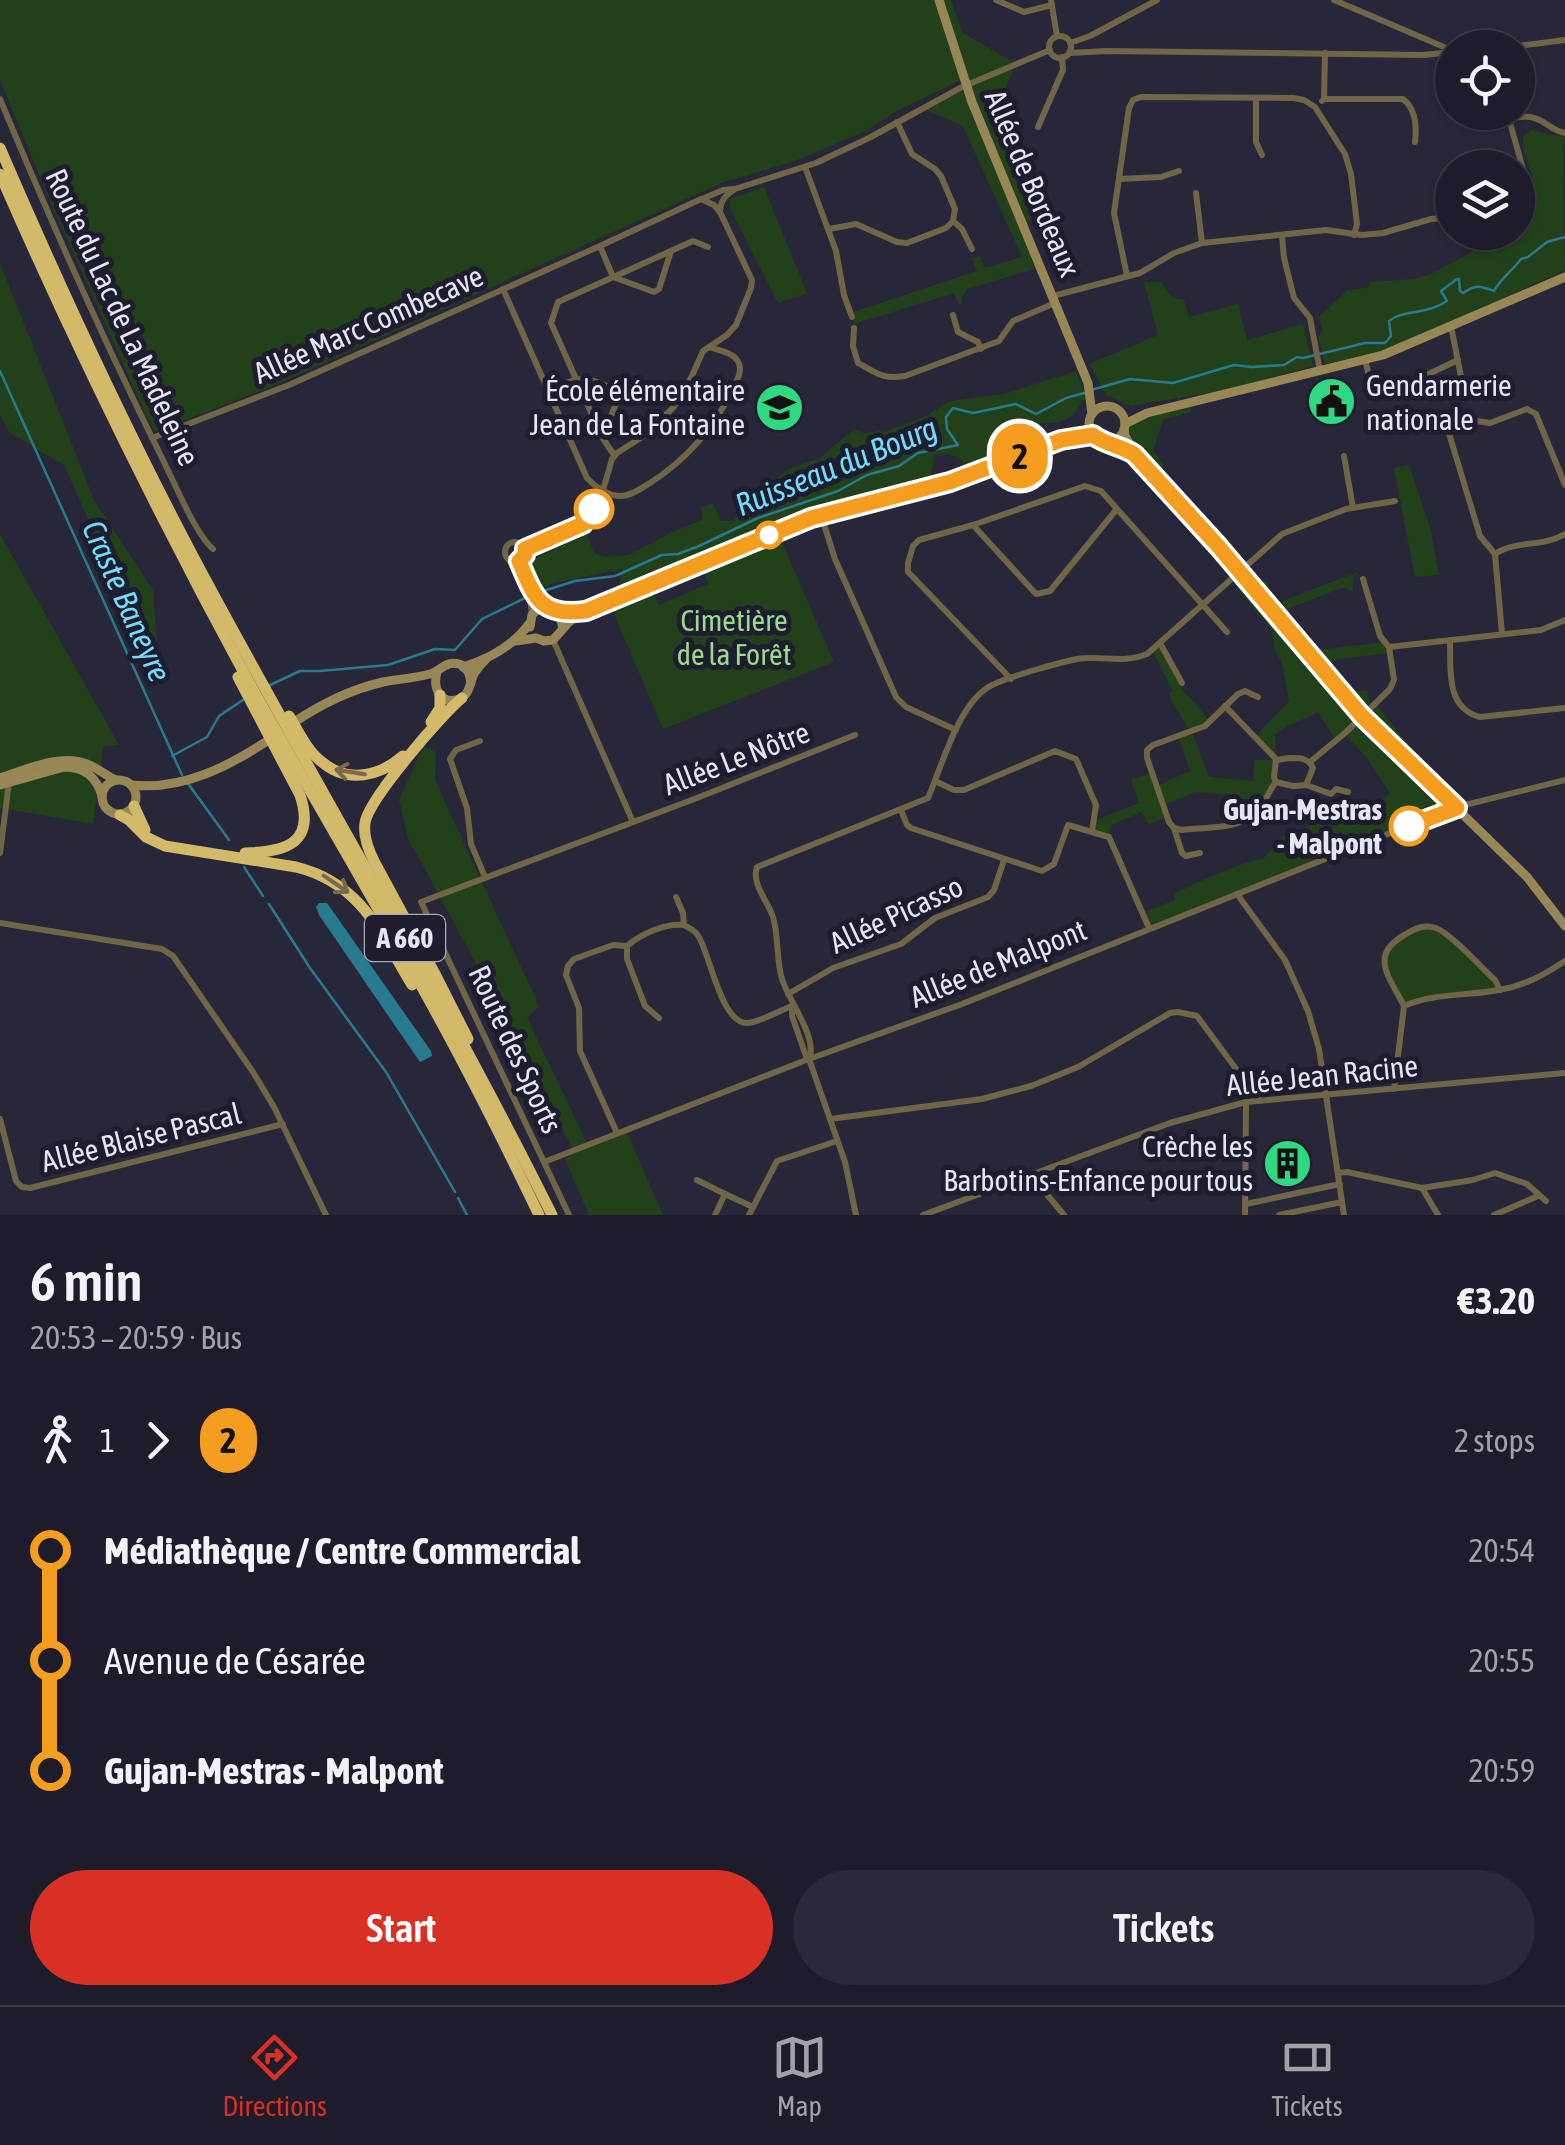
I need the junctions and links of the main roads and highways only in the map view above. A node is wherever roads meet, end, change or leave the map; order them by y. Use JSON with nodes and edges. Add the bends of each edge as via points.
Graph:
{"nodes":[{"id":1,"x":0,"y":148,"type":"edge"},
{"id":2,"x":0,"y":174,"type":"edge"},
{"id":3,"x":256,"y":684,"type":"junction"},
{"id":4,"x":438,"y":692,"type":"road end"},
{"id":5,"x":273,"y":696,"type":"junction"},
{"id":6,"x":462,"y":698,"type":"road end"},
{"id":7,"x":260,"y":712,"type":"junction"},
{"id":8,"x":135,"y":804,"type":"road end"},
{"id":9,"x":120,"y":815,"type":"road end"},
{"id":10,"x":239,"y":855,"type":"junction"},
{"id":11,"x":526,"y":1163,"type":"junction"},
{"id":12,"x":539,"y":1215,"type":"edge"},
{"id":13,"x":552,"y":1215,"type":"edge"}],
"edges":[{"from":1,"to":3,"type":"highway","via":[[93,358],[220,607],[236,626]]},
{"from":2,"to":3,"type":"highway","via":[[194,589]]},
{"from":3,"to":5,"type":"highway","number":"A 660"},
{"from":3,"to":7,"type":"highway","number":"A 660"},
{"from":4,"to":5,"type":"highway","one_way":true,"via":[[438,714],[402,756],[380,772],[358,776],[321,762]]},
{"from":5,"to":11,"type":"highway","number":"A 660"},
{"from":6,"to":11,"type":"highway","via":[[377,796],[365,833]]},
{"from":7,"to":10,"type":"highway","via":[[306,811],[299,838],[289,846]]},
{"from":7,"to":12,"type":"highway","number":"A 660","via":[[437,1014]]},
{"from":8,"to":10,"type":"highway","via":[[140,823],[160,838]]},
{"from":9,"to":10,"type":"highway","via":[[157,844]]},
{"from":10,"to":12,"type":"highway","one_way":true,"via":[[327,876],[366,911]]},
{"from":11,"to":13,"type":"highway","number":"A 660"}]}
